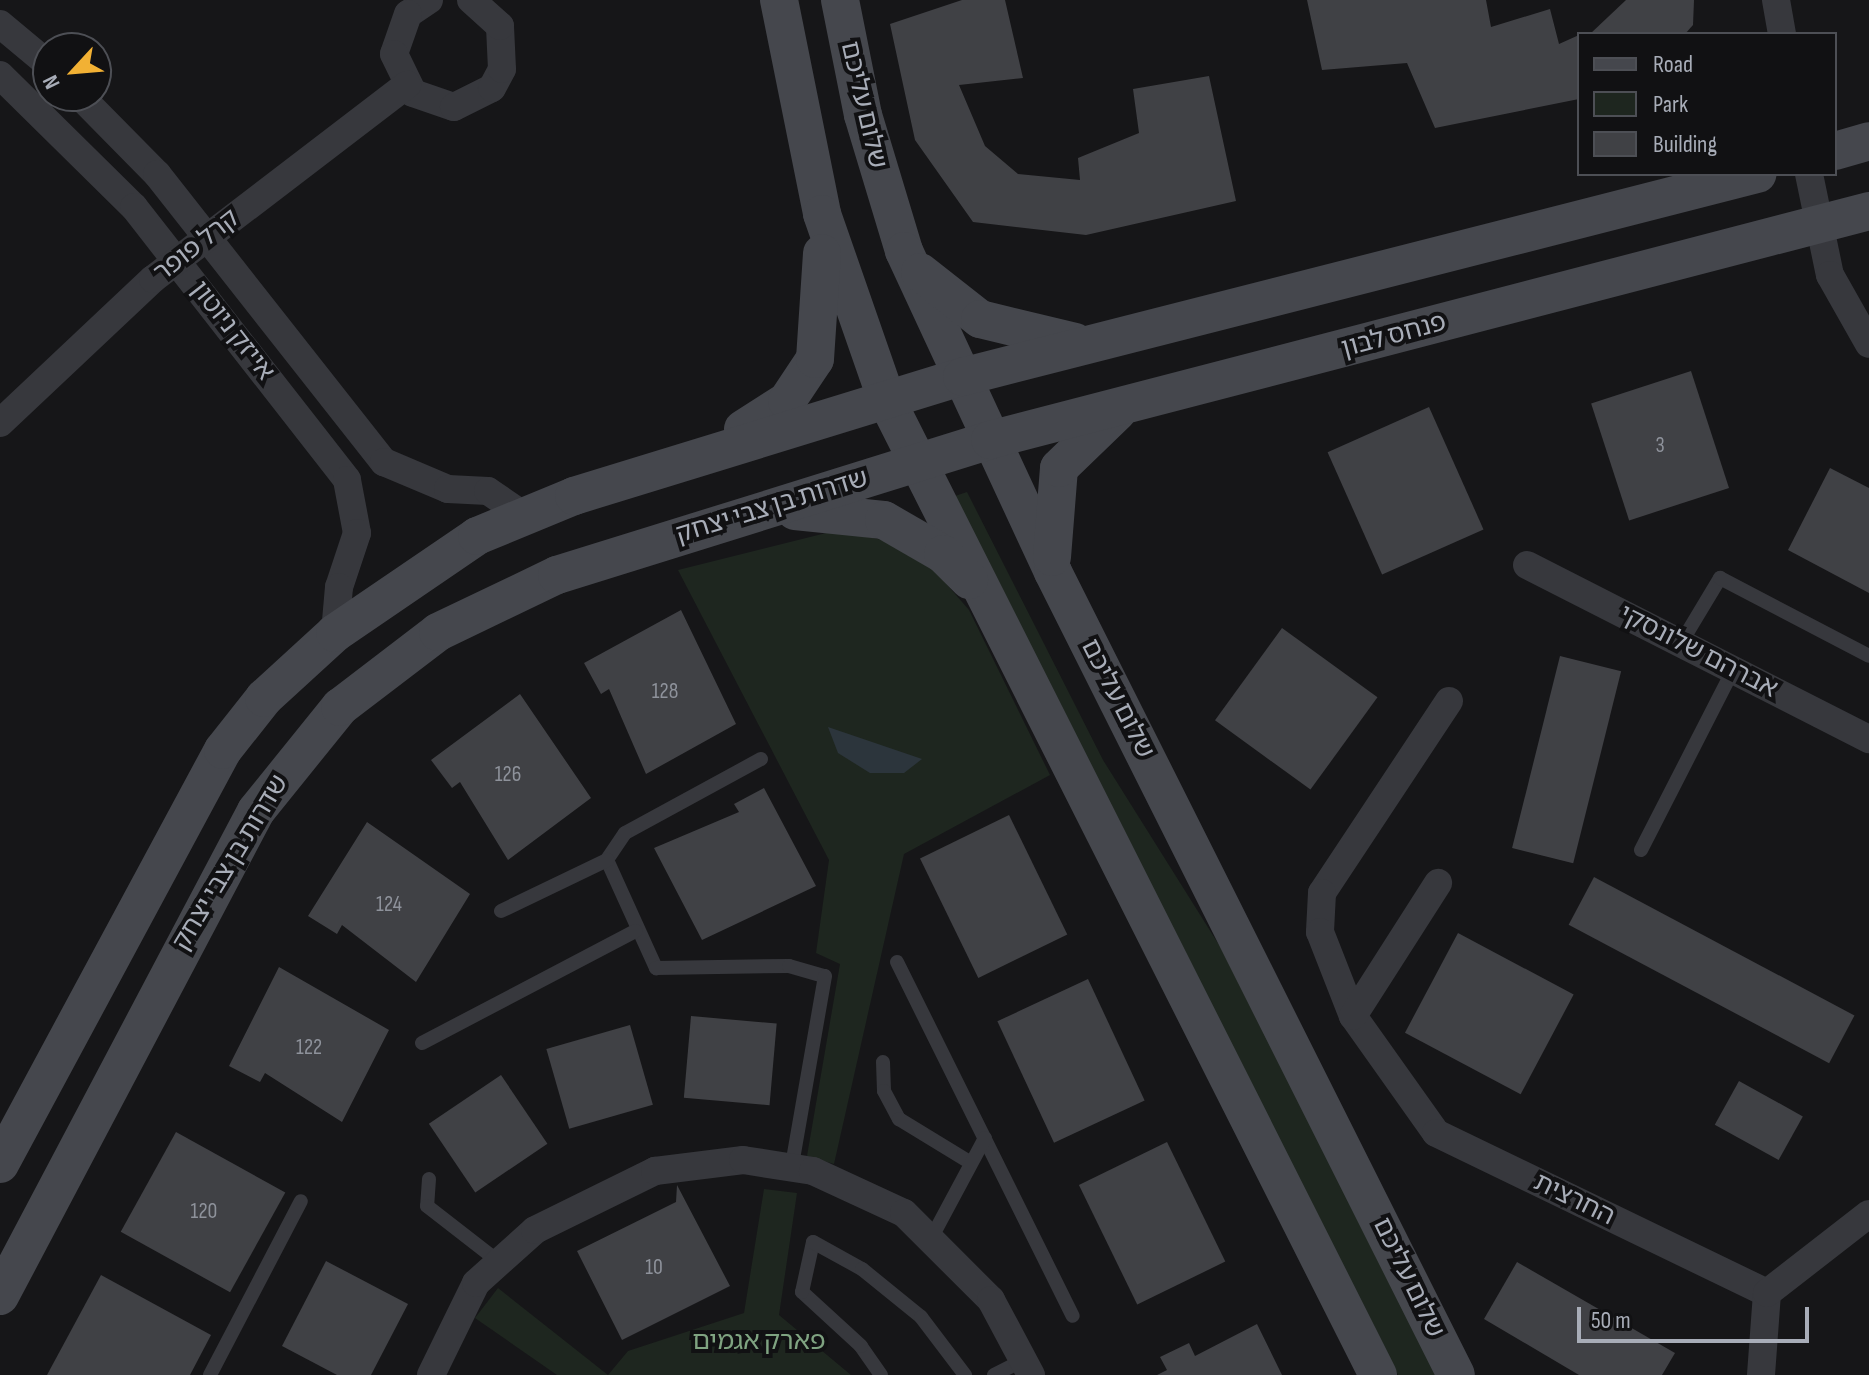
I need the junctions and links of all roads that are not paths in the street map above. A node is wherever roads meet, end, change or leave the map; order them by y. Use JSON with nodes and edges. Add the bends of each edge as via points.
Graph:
{"nodes":[{"id":1,"x":471,"y":0,"type":"edge"},
{"id":2,"x":779,"y":0,"type":"edge"},
{"id":3,"x":840,"y":0,"type":"edge"},
{"id":4,"x":1776,"y":0,"type":"edge"},
{"id":5,"x":417,"y":3,"type":"edge"},
{"id":6,"x":0,"y":24,"type":"edge"},
{"id":7,"x":1782,"y":32,"type":"edge"},
{"id":8,"x":32,"y":51,"type":"edge"},
{"id":9,"x":0,"y":75,"type":"edge"},
{"id":10,"x":407,"y":85,"type":"junction"},
{"id":11,"x":95,"y":112,"type":"edge"},
{"id":12,"x":1869,"y":141,"type":"edge"},
{"id":13,"x":1837,"y":150,"type":"edge"},
{"id":14,"x":1715,"y":176,"type":"edge"},
{"id":15,"x":1750,"y":176,"type":"edge"},
{"id":16,"x":1809,"y":176,"type":"edge"},
{"id":17,"x":1685,"y":194,"type":"junction"},
{"id":18,"x":1869,"y":211,"type":"edge"},
{"id":19,"x":822,"y":214,"type":"junction"},
{"id":20,"x":1819,"y":226,"type":"junction"},
{"id":21,"x":209,"y":237,"type":"junction"},
{"id":22,"x":904,"y":251,"type":"junction"},
{"id":23,"x":177,"y":261,"type":"junction"},
{"id":24,"x":1093,"y":344,"type":"junction"},
{"id":25,"x":1869,"y":344,"type":"edge"},
{"id":26,"x":962,"y":377,"type":"junction"},
{"id":27,"x":887,"y":401,"type":"junction"},
{"id":28,"x":1124,"y":406,"type":"junction"},
{"id":29,"x":0,"y":423,"type":"edge"},
{"id":30,"x":990,"y":440,"type":"junction"},
{"id":31,"x":695,"y":456,"type":"junction"},
{"id":32,"x":920,"y":462,"type":"junction"},
{"id":33,"x":769,"y":510,"type":"junction"},
{"id":34,"x":523,"y":515,"type":"junction"},
{"id":35,"x":1527,"y":565,"type":"dead end"},
{"id":36,"x":1053,"y":572,"type":"junction"},
{"id":37,"x":987,"y":599,"type":"junction"},
{"id":38,"x":335,"y":633,"type":"junction"},
{"id":39,"x":1681,"y":643,"type":"junction"},
{"id":40,"x":1869,"y":656,"type":"edge"},
{"id":41,"x":1733,"y":670,"type":"junction"},
{"id":42,"x":1449,"y":701,"type":"dead end"},
{"id":43,"x":1869,"y":739,"type":"edge"},
{"id":44,"x":761,"y":759,"type":"dead end"},
{"id":45,"x":1641,"y":850,"type":"dead end"},
{"id":46,"x":607,"y":860,"type":"junction"},
{"id":47,"x":1438,"y":883,"type":"dead end"},
{"id":48,"x":501,"y":911,"type":"dead end"},
{"id":49,"x":635,"y":931,"type":"junction"},
{"id":50,"x":897,"y":962,"type":"dead end"},
{"id":51,"x":1353,"y":1016,"type":"junction"},
{"id":52,"x":422,"y":1043,"type":"dead end"},
{"id":53,"x":883,"y":1062,"type":"dead end"},
{"id":54,"x":985,"y":1138,"type":"junction"},
{"id":55,"x":971,"y":1163,"type":"junction"},
{"id":56,"x":0,"y":1164,"type":"edge"},
{"id":57,"x":792,"y":1166,"type":"junction"},
{"id":58,"x":429,"y":1179,"type":"dead end"},
{"id":59,"x":301,"y":1201,"type":"dead end"},
{"id":60,"x":1869,"y":1214,"type":"edge"},
{"id":61,"x":933,"y":1235,"type":"junction"},
{"id":62,"x":498,"y":1261,"type":"junction"},
{"id":63,"x":1767,"y":1293,"type":"junction"},
{"id":64,"x":0,"y":1296,"type":"edge"},
{"id":65,"x":1073,"y":1316,"type":"dead end"},
{"id":66,"x":1028,"y":1368,"type":"edge"},
{"id":67,"x":210,"y":1375,"type":"edge"},
{"id":68,"x":431,"y":1375,"type":"edge"},
{"id":69,"x":881,"y":1375,"type":"edge"},
{"id":70,"x":965,"y":1375,"type":"edge"},
{"id":71,"x":994,"y":1375,"type":"edge"},
{"id":72,"x":1378,"y":1375,"type":"edge"},
{"id":73,"x":1456,"y":1375,"type":"edge"},
{"id":74,"x":1761,"y":1375,"type":"edge"}],
"edges":[{"from":1,"to":10,"type":"street","via":[[500,26],[506,47],[492,88],[454,107],[432,104]]},
{"from":2,"to":19,"type":"main road"},
{"from":3,"to":22,"type":"main road","name":"שלום עליכם","via":[[863,115]]},
{"from":4,"to":7,"type":"street"},
{"from":5,"to":10,"type":"street","via":[[397,33],[394,54]]},
{"from":6,"to":8,"type":"street"},
{"from":9,"to":23,"type":"street","name":"אייזק ניוטון","via":[[63,133]]},
{"from":10,"to":21,"type":"street","name":"קרל פופר"},
{"from":11,"to":21,"type":"street","name":"אייזק ניוטון"},
{"from":12,"to":13,"type":"main road"},
{"from":14,"to":17,"type":"main road"},
{"from":15,"to":17,"type":"main road"},
{"from":16,"to":20,"type":"street"},
{"from":17,"to":24,"type":"main road"},
{"from":18,"to":20,"type":"main road","name":"פנחס לבון"},
{"from":19,"to":27,"type":"main road"},
{"from":19,"to":31,"type":"main road","via":[[821,325],[803,383],[763,418]]},
{"from":20,"to":25,"type":"street","via":[[1844,311]]},
{"from":20,"to":28,"type":"main road","name":"פנחס לבון"},
{"from":21,"to":23,"type":"street","name":"קרל פופר"},
{"from":21,"to":34,"type":"street","name":"אייזק ניוטון","via":[[384,462],[448,489],[488,491]]},
{"from":22,"to":24,"type":"main road","via":[[947,298],[980,319]]},
{"from":22,"to":26,"type":"main road","name":"שלום עליכם"},
{"from":23,"to":29,"type":"street","name":"קרל פופר"},
{"from":23,"to":38,"type":"street","name":"אייזק ניוטון","via":[[354,492],[357,533],[339,587]]},
{"from":24,"to":26,"type":"main road"},
{"from":26,"to":27,"type":"main road"},
{"from":26,"to":30,"type":"main road","name":"שלום עליכם"},
{"from":27,"to":31,"type":"main road"},
{"from":27,"to":32,"type":"main road"},
{"from":28,"to":30,"type":"main road","name":"פנחס לבון"},
{"from":28,"to":36,"type":"main road","via":[[1059,468],[1051,518]]},
{"from":30,"to":32,"type":"main road","name":"פנחס לבון"},
{"from":30,"to":36,"type":"main road","name":"שלום עליכם"},
{"from":31,"to":34,"type":"main road"},
{"from":32,"to":33,"type":"main road","name":"שדרות בן צבי יצחק"},
{"from":32,"to":37,"type":"main road"},
{"from":33,"to":37,"type":"main road","via":[[884,520],[943,554]]},
{"from":33,"to":64,"type":"main road","name":"שדרות בן צבי יצחק","via":[[496,601],[391,663],[340,707],[256,811],[216,877]]},
{"from":34,"to":38,"type":"main road","via":[[432,563]]},
{"from":35,"to":39,"type":"street","name":"אברהם שלונסקי"},
{"from":36,"to":73,"type":"main road","name":"שלום עליכם"},
{"from":37,"to":72,"type":"main road"},
{"from":38,"to":56,"type":"main road","via":[[264,698],[223,750]]},
{"from":39,"to":40,"type":"lane","via":[[1720,578]]},
{"from":39,"to":41,"type":"street","name":"אברהם שלונסקי"},
{"from":41,"to":43,"type":"street","name":"אברהם שלונסקי"},
{"from":41,"to":45,"type":"lane"},
{"from":42,"to":51,"type":"street","name":"החרצית","via":[[1322,893],[1320,932]]},
{"from":44,"to":46,"type":"lane","via":[[625,833]]},
{"from":46,"to":48,"type":"lane"},
{"from":46,"to":49,"type":"lane"},
{"from":47,"to":51,"type":"street"},
{"from":49,"to":52,"type":"lane"},
{"from":49,"to":57,"type":"lane","via":[[656,968],[669,972],[764,965],[825,976]]},
{"from":50,"to":54,"type":"lane"},
{"from":51,"to":63,"type":"street","name":"החרצית","via":[[1436,1133]]},
{"from":53,"to":55,"type":"lane","via":[[884,1091],[899,1119]]},
{"from":54,"to":55,"type":"lane"},
{"from":54,"to":65,"type":"lane"},
{"from":55,"to":61,"type":"lane"},
{"from":57,"to":61,"type":"street","via":[[874,1195]]},
{"from":57,"to":62,"type":"street","via":[[700,1162],[655,1171],[570,1208]]},
{"from":58,"to":62,"type":"lane","via":[[427,1206]]},
{"from":59,"to":67,"type":"lane"},
{"from":60,"to":63,"type":"street"},
{"from":61,"to":66,"type":"street","via":[[991,1300]]},
{"from":62,"to":68,"type":"street","via":[[454,1319]]},
{"from":63,"to":74,"type":"street"},
{"from":66,"to":71,"type":"lane"},
{"from":69,"to":70,"type":"lane","via":[[861,1346],[802,1292],[813,1242],[862,1269],[921,1317]]}]}
